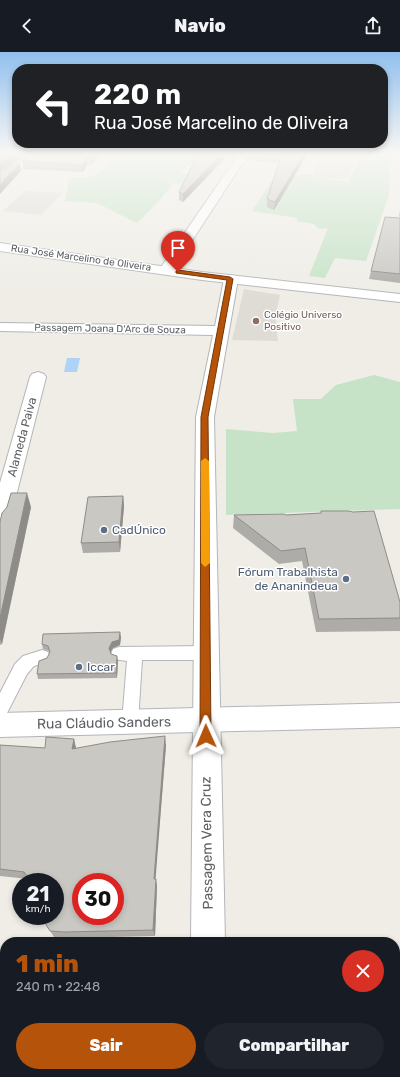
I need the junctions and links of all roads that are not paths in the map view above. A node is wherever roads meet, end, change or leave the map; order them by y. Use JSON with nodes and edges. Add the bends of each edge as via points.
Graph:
{"nodes":[{"id":1,"x":211,"y":202,"type":"edge"},
{"id":2,"x":0,"y":247,"type":"edge"},
{"id":3,"x":166,"y":270,"type":"junction"},
{"id":4,"x":230,"y":279,"type":"junction"},
{"id":5,"x":400,"y":298,"type":"edge"},
{"id":6,"x":0,"y":327,"type":"edge"},
{"id":7,"x":220,"y":331,"type":"junction"},
{"id":8,"x":38,"y":376,"type":"dead end"},
{"id":9,"x":0,"y":520,"type":"edge"},
{"id":10,"x":205,"y":653,"type":"junction"},
{"id":11,"x":119,"y":654,"type":"dead end"},
{"id":12,"x":135,"y":654,"type":"junction"},
{"id":13,"x":42,"y":657,"type":"dead end"},
{"id":14,"x":0,"y":710,"type":"edge"},
{"id":15,"x":400,"y":715,"type":"edge"},
{"id":16,"x":206,"y":721,"type":"junction"},
{"id":17,"x":130,"y":722,"type":"junction"},
{"id":18,"x":0,"y":725,"type":"edge"},
{"id":19,"x":208,"y":937,"type":"edge"}],
"edges":[{"from":1,"to":3,"type":"street"},
{"from":2,"to":3,"type":"street","name":"Rua José Marcelino de Oliveira"},
{"from":3,"to":4,"type":"street","name":"Rua José Marcelino de Oliveira"},
{"from":4,"to":5,"type":"street","name":"Rua José Marcelino de Oliveira"},
{"from":4,"to":7,"type":"street","name":"Passagem Vera Cruz"},
{"from":6,"to":7,"type":"street","name":"Passagem Joana D'Arc de Souza"},
{"from":7,"to":10,"type":"street","name":"Passagem Vera Cruz","via":[[205,417]]},
{"from":8,"to":9,"type":"street","name":"Alameda Paiva"},
{"from":10,"to":12,"type":"lane"},
{"from":10,"to":16,"type":"street","name":"Passagem Vera Cruz"},
{"from":11,"to":12,"type":"lane"},
{"from":12,"to":17,"type":"lane"},
{"from":13,"to":14,"type":"lane","via":[[29,661],[21,669]]},
{"from":15,"to":16,"type":"street","name":"Rua Cláudio Sanders"},
{"from":16,"to":17,"type":"street","name":"Rua Cláudio Sanders"},
{"from":16,"to":19,"type":"street","name":"Passagem Vera Cruz"},
{"from":17,"to":18,"type":"street","name":"Rua Cláudio Sanders"}]}
